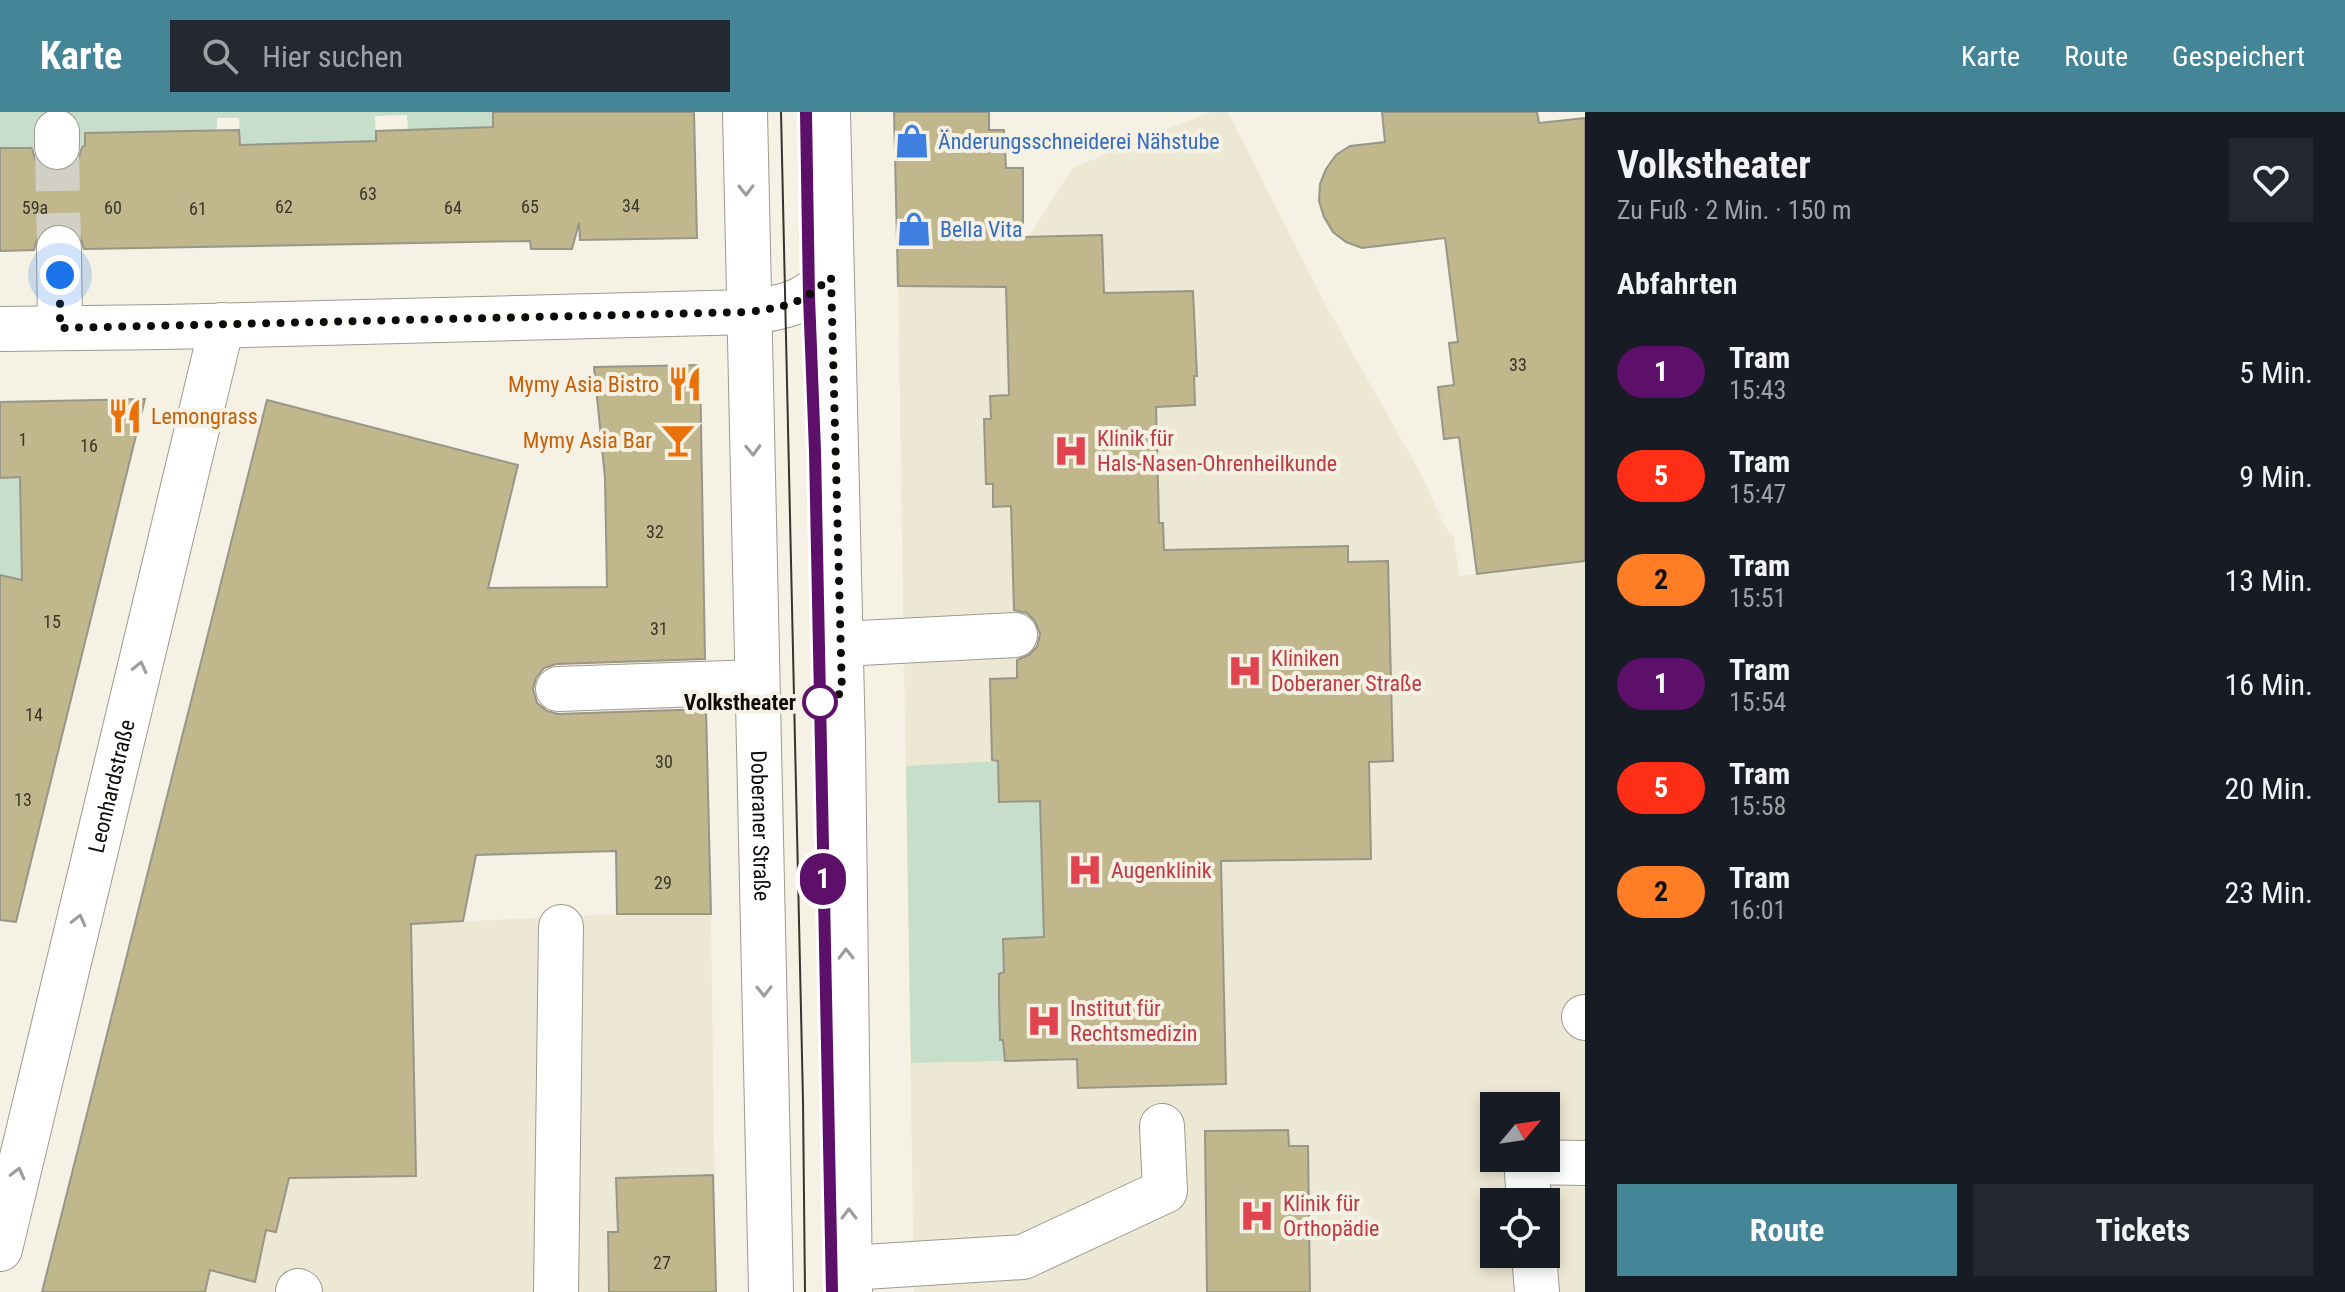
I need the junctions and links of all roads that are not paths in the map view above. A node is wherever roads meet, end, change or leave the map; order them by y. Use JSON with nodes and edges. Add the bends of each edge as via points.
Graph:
{"nodes":[{"id":1,"x":745,"y":112,"type":"edge"},
{"id":2,"x":828,"y":112,"type":"edge"},
{"id":3,"x":59,"y":248,"type":"tunnel mouth"},
{"id":4,"x":831,"y":277,"type":"junction"},
{"id":5,"x":749,"y":312,"type":"junction"},
{"id":6,"x":222,"y":325,"type":"junction"},
{"id":7,"x":60,"y":328,"type":"junction"},
{"id":8,"x":0,"y":329,"type":"edge"},
{"id":9,"x":1015,"y":635,"type":"dead end"},
{"id":10,"x":841,"y":644,"type":"junction"},
{"id":11,"x":757,"y":682,"type":"junction"},
{"id":12,"x":558,"y":689,"type":"dead end"},
{"id":13,"x":561,"y":927,"type":"dead end"},
{"id":14,"x":1162,"y":1126,"type":"dead end"},
{"id":15,"x":1585,"y":1163,"type":"edge"},
{"id":16,"x":1527,"y":1174,"type":"edge"},
{"id":17,"x":0,"y":1249,"type":"edge"},
{"id":18,"x":1535,"y":1268,"type":"edge"},
{"id":19,"x":850,"y":1280,"type":"edge"},
{"id":20,"x":556,"y":1292,"type":"edge"},
{"id":21,"x":771,"y":1292,"type":"edge"},
{"id":22,"x":1537,"y":1292,"type":"edge"}],
"edges":[{"from":1,"to":5,"type":"street","name":"Doberaner Straße","one_way":true},
{"from":2,"to":4,"type":"street"},
{"from":3,"to":7,"type":"street"},
{"from":4,"to":5,"type":"street","via":[[809,297]]},
{"from":4,"to":10,"type":"street"},
{"from":5,"to":6,"type":"street"},
{"from":5,"to":11,"type":"street","name":"Doberaner Straße","one_way":true},
{"from":6,"to":7,"type":"street"},
{"from":17,"to":6,"type":"street","name":"Leonhardstraße","one_way":true},
{"from":7,"to":8,"type":"street"},
{"from":9,"to":10,"type":"street"},
{"from":19,"to":10,"type":"street","one_way":true},
{"from":11,"to":12,"type":"street"},
{"from":11,"to":21,"type":"street","name":"Doberaner Straße","one_way":true},
{"from":13,"to":20,"type":"street"},
{"from":14,"to":19,"type":"street","via":[[1165,1191],[1023,1257]]},
{"from":15,"to":16,"type":"street"},
{"from":18,"to":22,"type":"street"}]}
